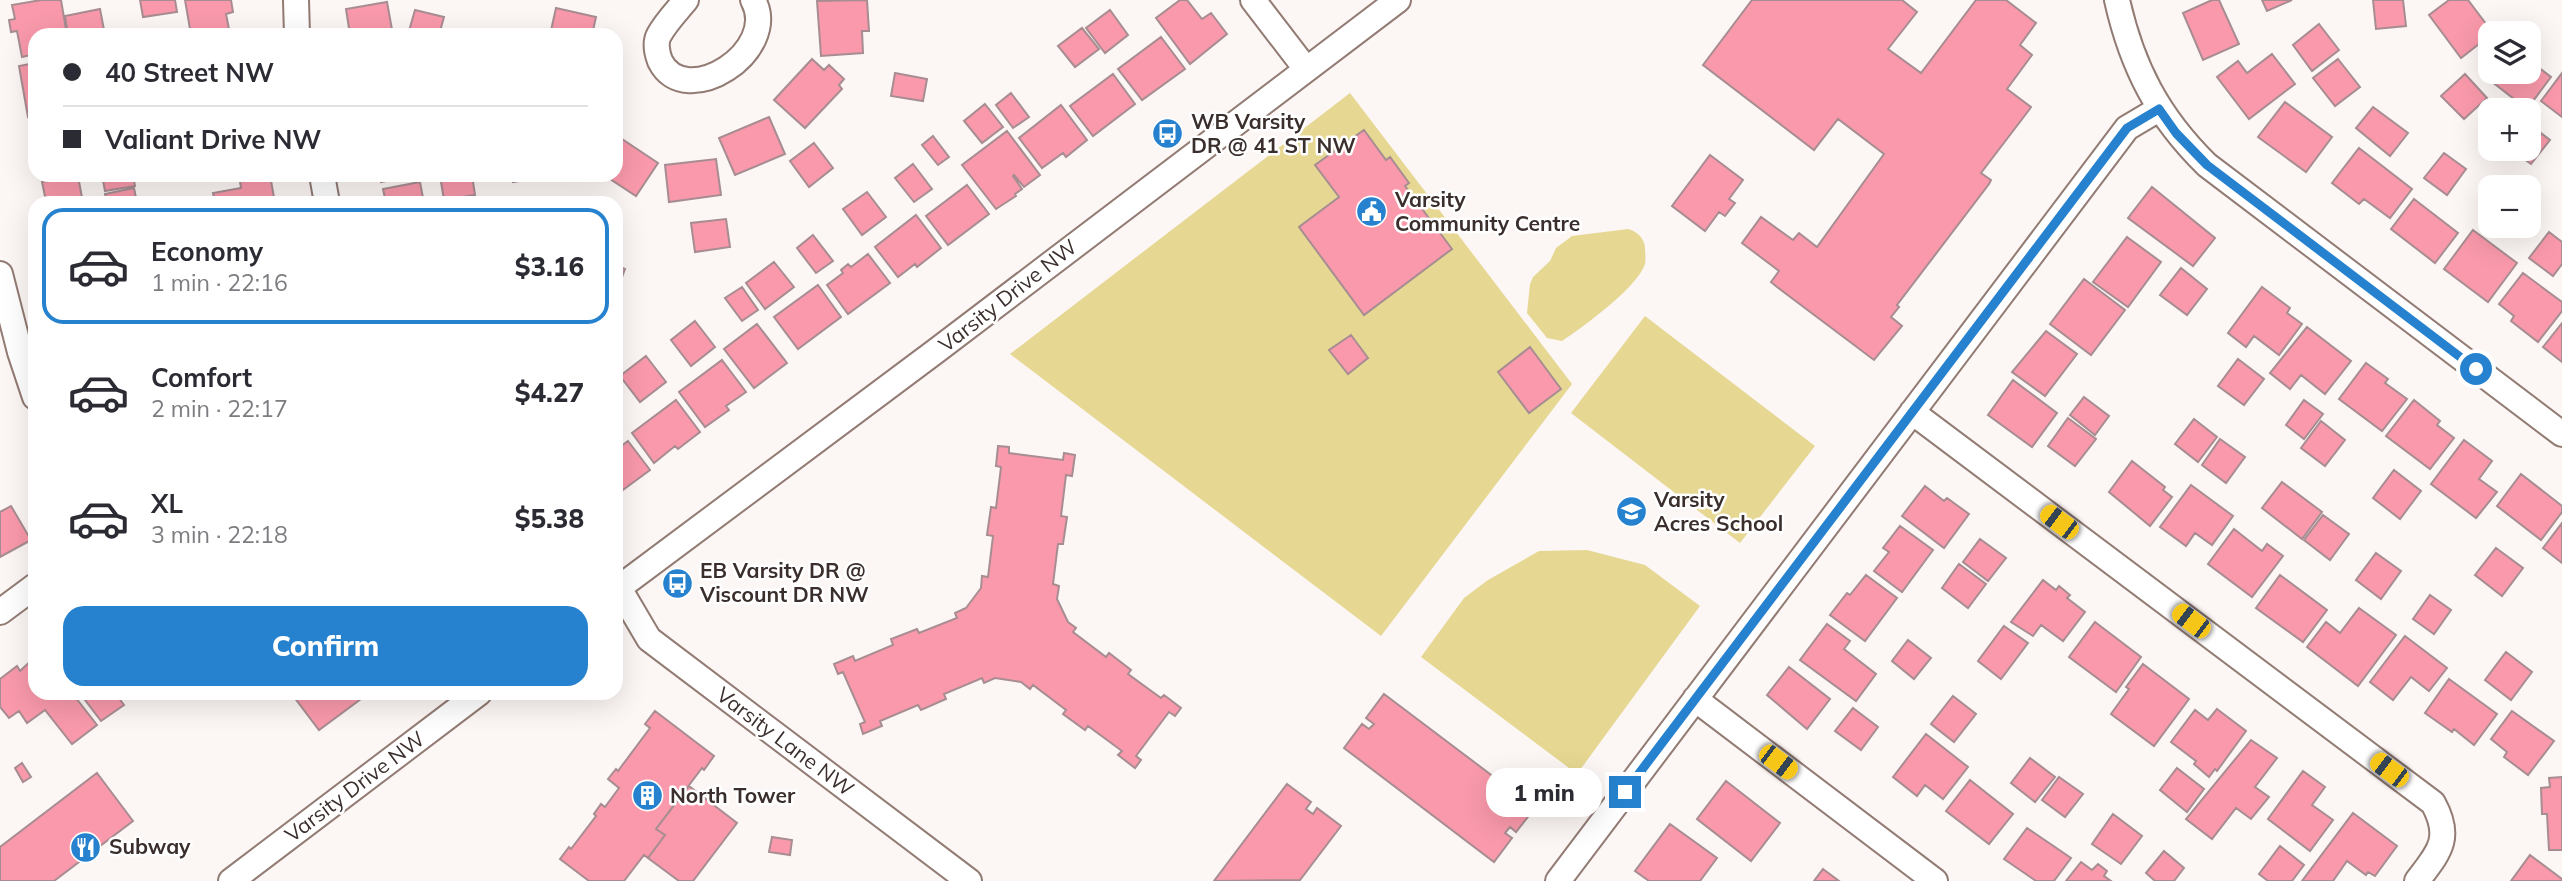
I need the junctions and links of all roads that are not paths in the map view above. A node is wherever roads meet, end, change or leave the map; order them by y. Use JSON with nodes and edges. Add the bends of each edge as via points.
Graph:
{"nodes":[{"id":1,"x":296,"y":0,"type":"edge"},
{"id":2,"x":686,"y":0,"type":"edge"},
{"id":3,"x":753,"y":0,"type":"edge"},
{"id":4,"x":1253,"y":0,"type":"edge"},
{"id":5,"x":1398,"y":0,"type":"edge"},
{"id":6,"x":2117,"y":0,"type":"edge"},
{"id":7,"x":297,"y":28,"type":"edge"},
{"id":8,"x":1306,"y":69,"type":"junction"},
{"id":9,"x":2159,"y":109,"type":"junction"},
{"id":10,"x":0,"y":274,"type":"edge"},
{"id":11,"x":28,"y":376,"type":"edge"},
{"id":12,"x":1912,"y":412,"type":"junction"},
{"id":13,"x":2562,"y":434,"type":"edge"},
{"id":14,"x":623,"y":585,"type":"edge"},
{"id":15,"x":28,"y":591,"type":"edge"},
{"id":16,"x":623,"y":598,"type":"edge"},
{"id":17,"x":0,"y":612,"type":"edge"},
{"id":18,"x":1696,"y":699,"type":"junction"},
{"id":19,"x":470,"y":700,"type":"edge"},
{"id":20,"x":231,"y":881,"type":"edge"},
{"id":21,"x":969,"y":881,"type":"edge"},
{"id":22,"x":1558,"y":881,"type":"edge"},
{"id":23,"x":1935,"y":881,"type":"edge"},
{"id":24,"x":2417,"y":881,"type":"edge"}],
"edges":[{"from":1,"to":7,"type":"street"},
{"from":2,"to":3,"type":"street","via":[[658,36],[657,48],[666,69],[685,80],[722,71],[751,46],[759,29]]},
{"from":4,"to":8,"type":"street"},
{"from":5,"to":8,"type":"street","name":"Varsity Drive NW"},
{"from":6,"to":9,"type":"street","via":[[2124,34]]},
{"from":8,"to":14,"type":"street","name":"Varsity Drive NW"},
{"from":9,"to":12,"type":"street","via":[[2127,128]]},
{"from":9,"to":13,"type":"street","via":[[2207,165]]},
{"from":10,"to":11,"type":"street"},
{"from":12,"to":18,"type":"street"},
{"from":12,"to":24,"type":"street","via":[[2433,803],[2443,844]]},
{"from":15,"to":17,"type":"street"},
{"from":16,"to":21,"type":"street","name":"Varsity Lane NW","via":[[649,639]]},
{"from":18,"to":22,"type":"street"},
{"from":18,"to":23,"type":"street"},
{"from":19,"to":20,"type":"street","name":"Varsity Drive NW"}]}
